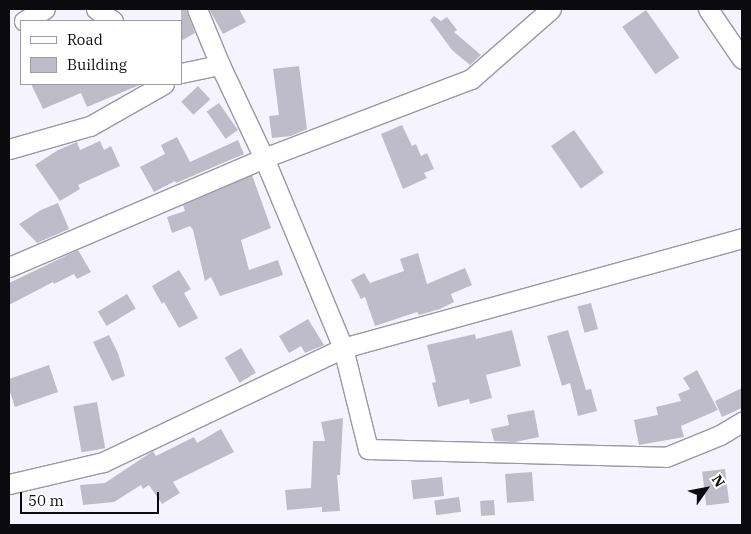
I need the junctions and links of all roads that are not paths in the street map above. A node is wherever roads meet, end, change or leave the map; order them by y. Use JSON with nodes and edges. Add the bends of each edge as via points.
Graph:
{"nodes":[{"id":1,"x":45,"y":9,"type":"edge"},
{"id":2,"x":96,"y":9,"type":"edge"},
{"id":3,"x":197,"y":9,"type":"edge"},
{"id":4,"x":551,"y":9,"type":"edge"},
{"id":5,"x":708,"y":9,"type":"edge"},
{"id":6,"x":26,"y":20,"type":"edge"},
{"id":7,"x":112,"y":20,"type":"edge"},
{"id":8,"x":20,"y":23,"type":"edge"},
{"id":9,"x":9,"y":30,"type":"edge"},
{"id":10,"x":741,"y":52,"type":"edge"},
{"id":11,"x":220,"y":65,"type":"junction"},
{"id":12,"x":182,"y":74,"type":"edge"},
{"id":13,"x":162,"y":85,"type":"edge"},
{"id":14,"x":9,"y":149,"type":"edge"},
{"id":15,"x":264,"y":158,"type":"junction"},
{"id":16,"x":742,"y":238,"type":"edge"},
{"id":17,"x":9,"y":267,"type":"edge"},
{"id":18,"x":343,"y":348,"type":"junction"},
{"id":19,"x":742,"y":422,"type":"edge"},
{"id":20,"x":9,"y":484,"type":"edge"}],
"edges":[{"from":1,"to":6,"type":"street"},
{"from":2,"to":7,"type":"street"},
{"from":3,"to":11,"type":"street"},
{"from":4,"to":15,"type":"street","via":[[472,78]]},
{"from":5,"to":10,"type":"street"},
{"from":8,"to":9,"type":"street"},
{"from":11,"to":12,"type":"street"},
{"from":11,"to":15,"type":"street"},
{"from":13,"to":14,"type":"street","via":[[90,126]]},
{"from":15,"to":17,"type":"street"},
{"from":15,"to":18,"type":"street"},
{"from":16,"to":18,"type":"street"},
{"from":18,"to":19,"type":"street","via":[[368,449],[666,457],[720,435]]},
{"from":18,"to":20,"type":"street","via":[[103,462]]}]}
